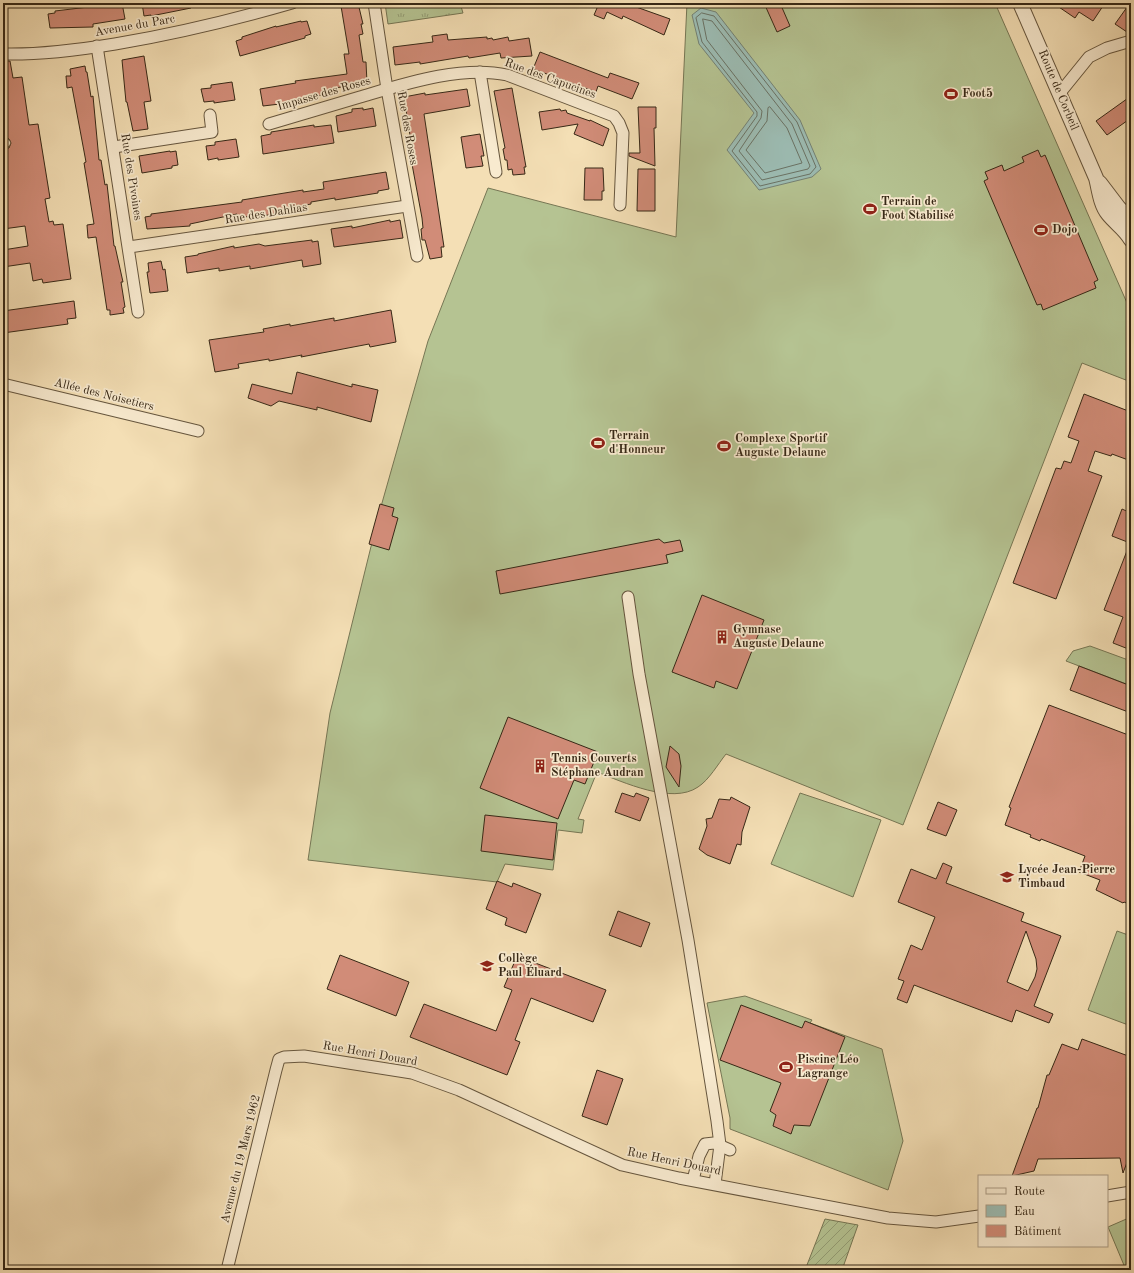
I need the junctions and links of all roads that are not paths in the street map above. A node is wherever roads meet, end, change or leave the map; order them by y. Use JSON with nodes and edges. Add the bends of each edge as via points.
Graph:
{"nodes":[{"id":1,"x":292,"y":3,"type":"edge"},
{"id":2,"x":374,"y":3,"type":"edge"},
{"id":3,"x":1020,"y":3,"type":"edge"},
{"id":4,"x":1131,"y":41,"type":"edge"},
{"id":5,"x":97,"y":46,"type":"junction"},
{"id":6,"x":3,"y":54,"type":"edge"},
{"id":7,"x":480,"y":72,"type":"junction"},
{"id":8,"x":387,"y":89,"type":"junction"},
{"id":9,"x":1059,"y":94,"type":"junction"},
{"id":10,"x":210,"y":116,"type":"dead end"},
{"id":11,"x":269,"y":124,"type":"dead end"},
{"id":12,"x":114,"y":147,"type":"junction"},
{"id":13,"x":496,"y":172,"type":"dead end"},
{"id":14,"x":1096,"y":178,"type":"junction"},
{"id":15,"x":620,"y":205,"type":"dead end"},
{"id":16,"x":407,"y":206,"type":"junction"},
{"id":17,"x":1131,"y":220,"type":"edge"},
{"id":18,"x":1131,"y":240,"type":"edge"},
{"id":19,"x":129,"y":247,"type":"junction"},
{"id":20,"x":417,"y":256,"type":"dead end"},
{"id":21,"x":138,"y":312,"type":"dead end"},
{"id":22,"x":3,"y":384,"type":"edge"},
{"id":23,"x":198,"y":431,"type":"dead end"},
{"id":24,"x":628,"y":597,"type":"dead end"},
{"id":25,"x":284,"y":1057,"type":"joint"},
{"id":26,"x":725,"y":1148,"type":"junction"},
{"id":27,"x":693,"y":1180,"type":"junction"},
{"id":28,"x":715,"y":1184,"type":"junction"},
{"id":29,"x":1131,"y":1192,"type":"edge"},
{"id":30,"x":1108,"y":1196,"type":"edge"},
{"id":31,"x":978,"y":1216,"type":"edge"},
{"id":32,"x":227,"y":1270,"type":"edge"}],
"edges":[{"from":1,"to":5,"type":"street","name":"Avenue du Parc","via":[[165,36]]},
{"from":2,"to":8,"type":"street","name":"Rue des Roses"},
{"from":3,"to":9,"type":"street","name":"Route de Corbeil"},
{"from":4,"to":9,"type":"street","via":[[1107,48],[1089,57]]},
{"from":5,"to":6,"type":"street","name":"Avenue du Parc","via":[[28,55]]},
{"from":5,"to":12,"type":"street","name":"Rue des Pivoines"},
{"from":7,"to":8,"type":"street","name":"Rue des Capucines"},
{"from":7,"to":13,"type":"street"},
{"from":7,"to":15,"type":"street","name":"Rue des Capucines","via":[[507,75],[614,116],[623,133]]},
{"from":8,"to":11,"type":"street","name":"Impasse des Roses"},
{"from":8,"to":16,"type":"street","name":"Rue des Roses"},
{"from":9,"to":14,"type":"street","name":"Route de Corbeil"},
{"from":10,"to":12,"type":"street","via":[[212,132]]},
{"from":12,"to":19,"type":"street","name":"Rue des Pivoines"},
{"from":14,"to":17,"type":"street","name":"Route de Corbeil","via":[[1118,208]]},
{"from":14,"to":18,"type":"street","name":"Route de Corbeil","via":[[1107,214],[1124,228]]},
{"from":16,"to":19,"type":"street","name":"Rue des Dahlias"},
{"from":16,"to":20,"type":"street","name":"Rue des Roses"},
{"from":19,"to":21,"type":"street","name":"Rue des Pivoines"},
{"from":22,"to":23,"type":"street","name":"Allée des Noisetiers"},
{"from":24,"to":26,"type":"street","via":[[639,674]]},
{"from":25,"to":27,"type":"street","name":"Rue Henri Douard","via":[[304,1056],[412,1073],[459,1090],[622,1165]]},
{"from":25,"to":32,"type":"street","name":"Avenue du 19 Mars 1962","via":[[279,1059],[276,1070]]},
{"from":26,"to":27,"type":"street","via":[[705,1144]]},
{"from":26,"to":28,"type":"street"},
{"from":27,"to":28,"type":"street","name":"Rue Henri Douard"},
{"from":28,"to":31,"type":"street","name":"Rue Henri Douard","via":[[888,1218],[936,1222]]},
{"from":29,"to":30,"type":"street"}]}
